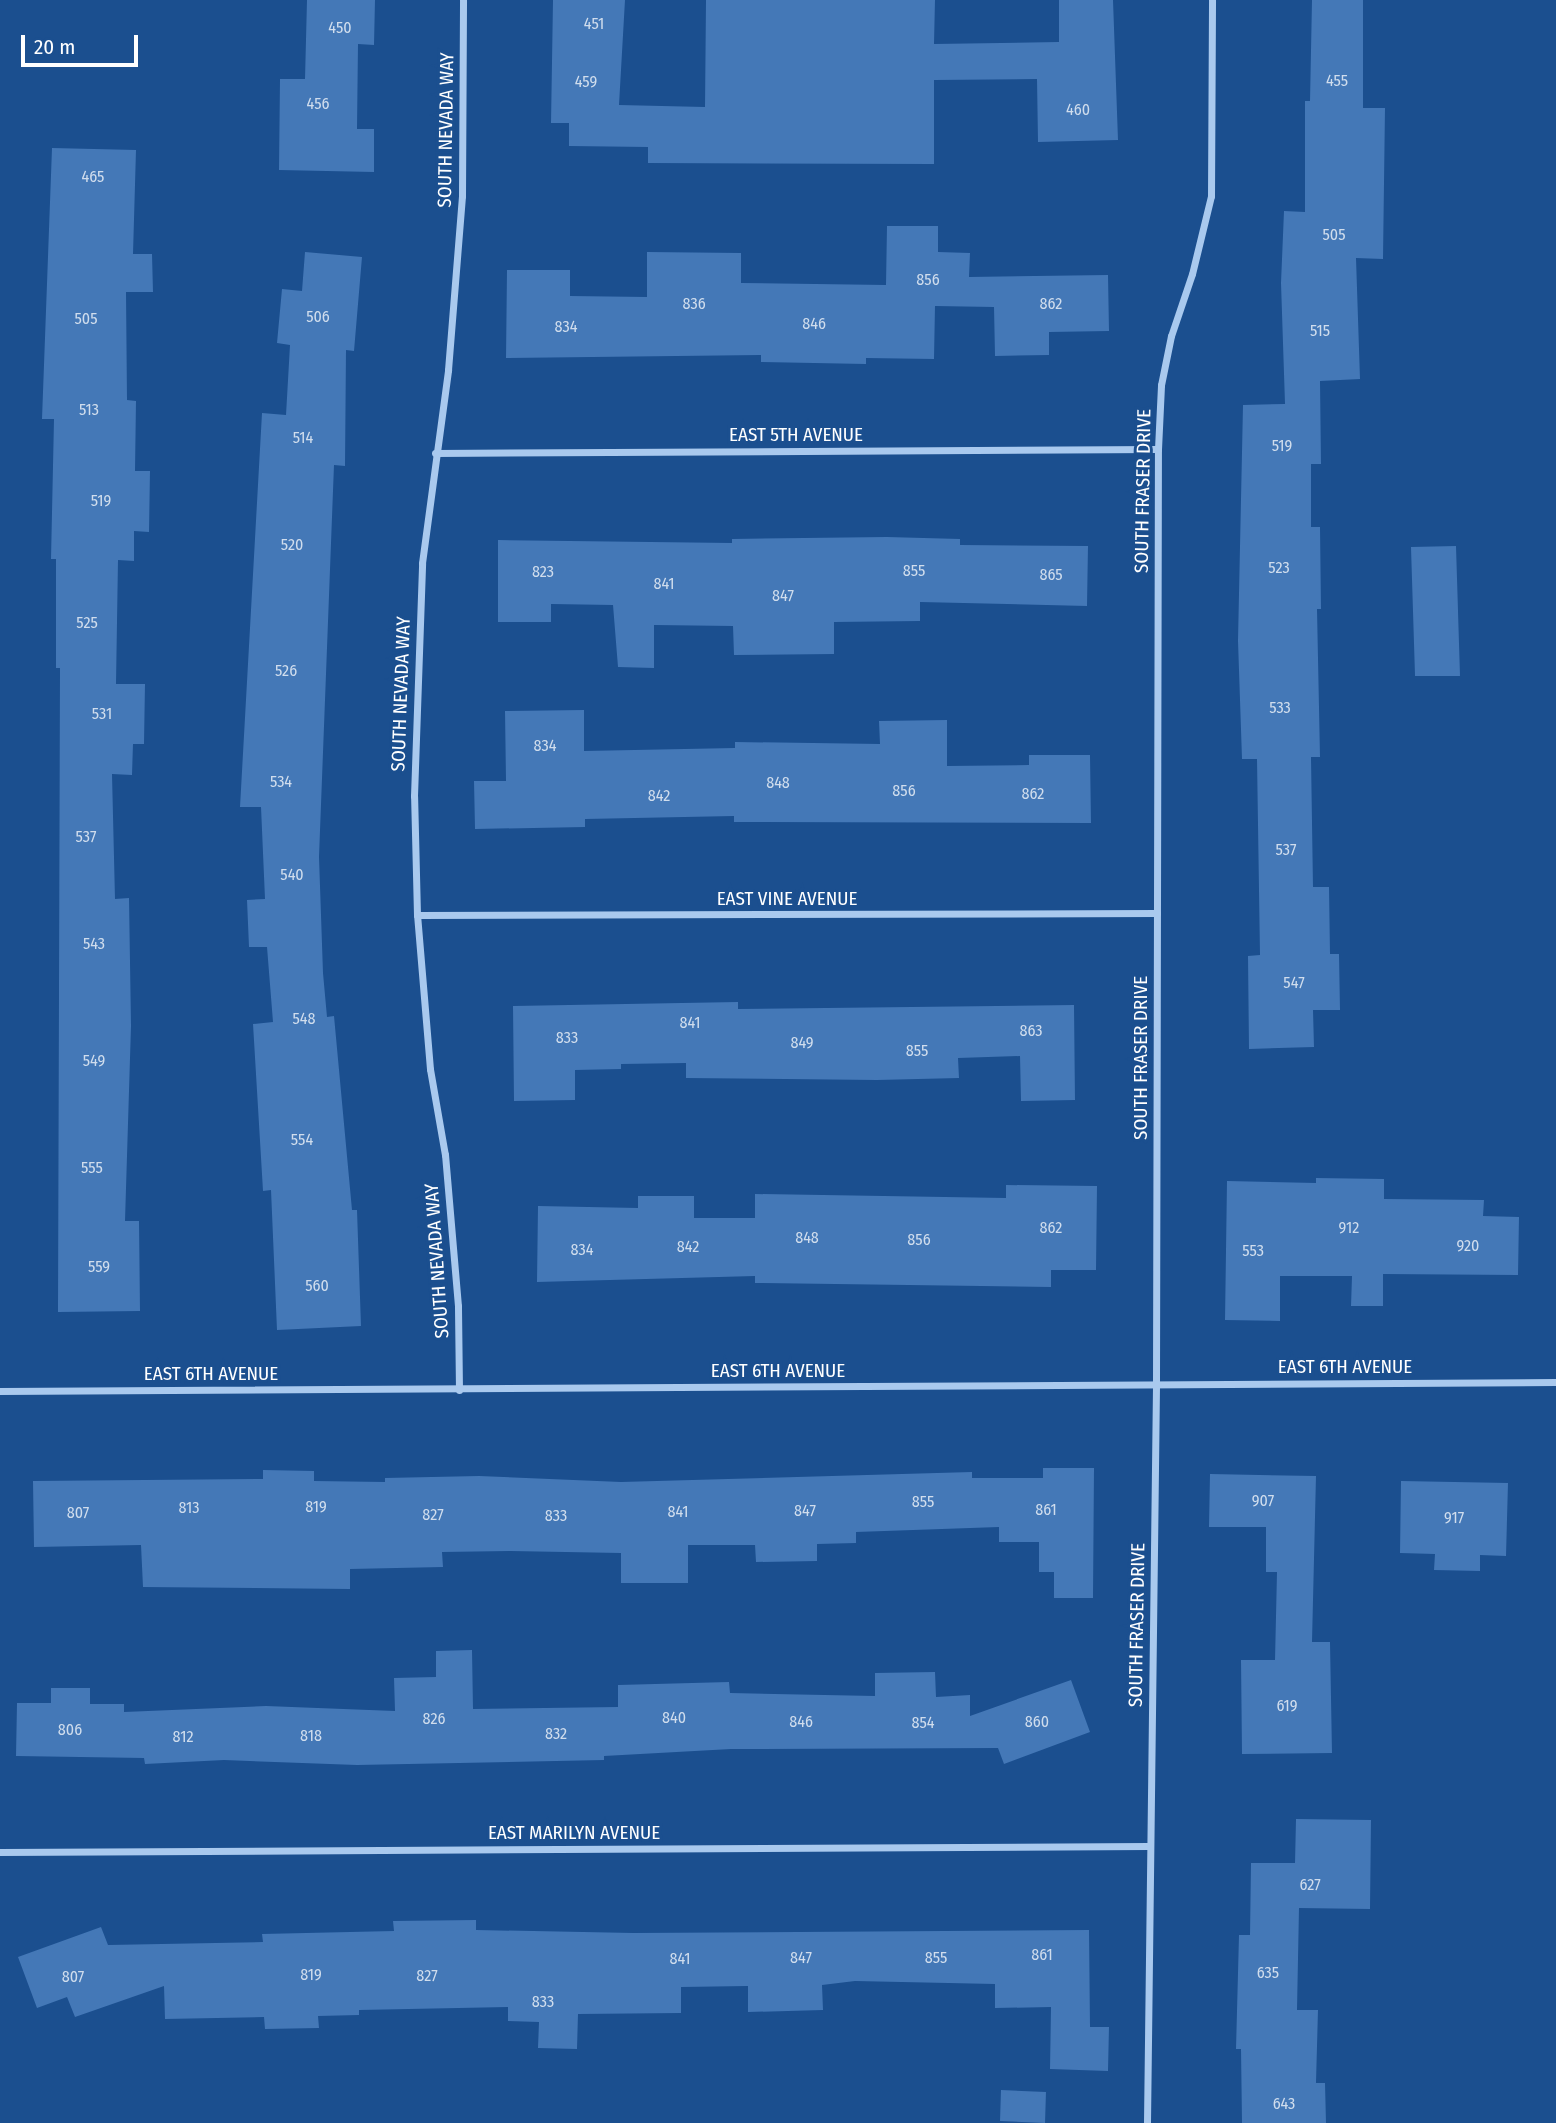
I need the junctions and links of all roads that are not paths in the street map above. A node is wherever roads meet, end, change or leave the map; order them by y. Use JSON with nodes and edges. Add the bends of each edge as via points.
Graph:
{"nodes":[{"id":1,"x":463,"y":0,"type":"edge"},
{"id":2,"x":1213,"y":0,"type":"edge"},
{"id":3,"x":1158,"y":449,"type":"junction"},
{"id":4,"x":435,"y":453,"type":"junction"},
{"id":5,"x":1157,"y":913,"type":"junction"},
{"id":6,"x":417,"y":915,"type":"junction"},
{"id":7,"x":1556,"y":1382,"type":"edge"},
{"id":8,"x":1156,"y":1384,"type":"junction"},
{"id":9,"x":459,"y":1390,"type":"junction"},
{"id":10,"x":0,"y":1391,"type":"edge"},
{"id":11,"x":1149,"y":1846,"type":"junction"},
{"id":12,"x":0,"y":1852,"type":"edge"},
{"id":13,"x":1147,"y":2123,"type":"edge"}],
"edges":[{"from":1,"to":4,"type":"street","name":"SOUTH NEVADA WAY","via":[[462,196],[448,370]]},
{"from":2,"to":3,"type":"street","name":"SOUTH FRASER DRIVE","via":[[1211,196],[1171,336],[1161,385]]},
{"from":3,"to":4,"type":"street","name":"EAST 5TH AVENUE"},
{"from":3,"to":5,"type":"street","name":"SOUTH FRASER DRIVE"},
{"from":4,"to":6,"type":"street","name":"SOUTH NEVADA WAY","via":[[422,563],[417,677]]},
{"from":5,"to":6,"type":"street","name":"EAST VINE AVENUE"},
{"from":5,"to":8,"type":"street","name":"SOUTH FRASER DRIVE"},
{"from":6,"to":9,"type":"street","name":"SOUTH NEVADA WAY","via":[[458,1306]]},
{"from":7,"to":8,"type":"street","name":"EAST 6TH AVENUE"},
{"from":8,"to":9,"type":"street","name":"EAST 6TH AVENUE"},
{"from":8,"to":11,"type":"street","name":"SOUTH FRASER DRIVE"},
{"from":9,"to":10,"type":"street","name":"EAST 6TH AVENUE"},
{"from":11,"to":12,"type":"street","name":"EAST MARILYN AVENUE"},
{"from":11,"to":13,"type":"street","name":"SOUTH FRASER DRIVE"}]}
